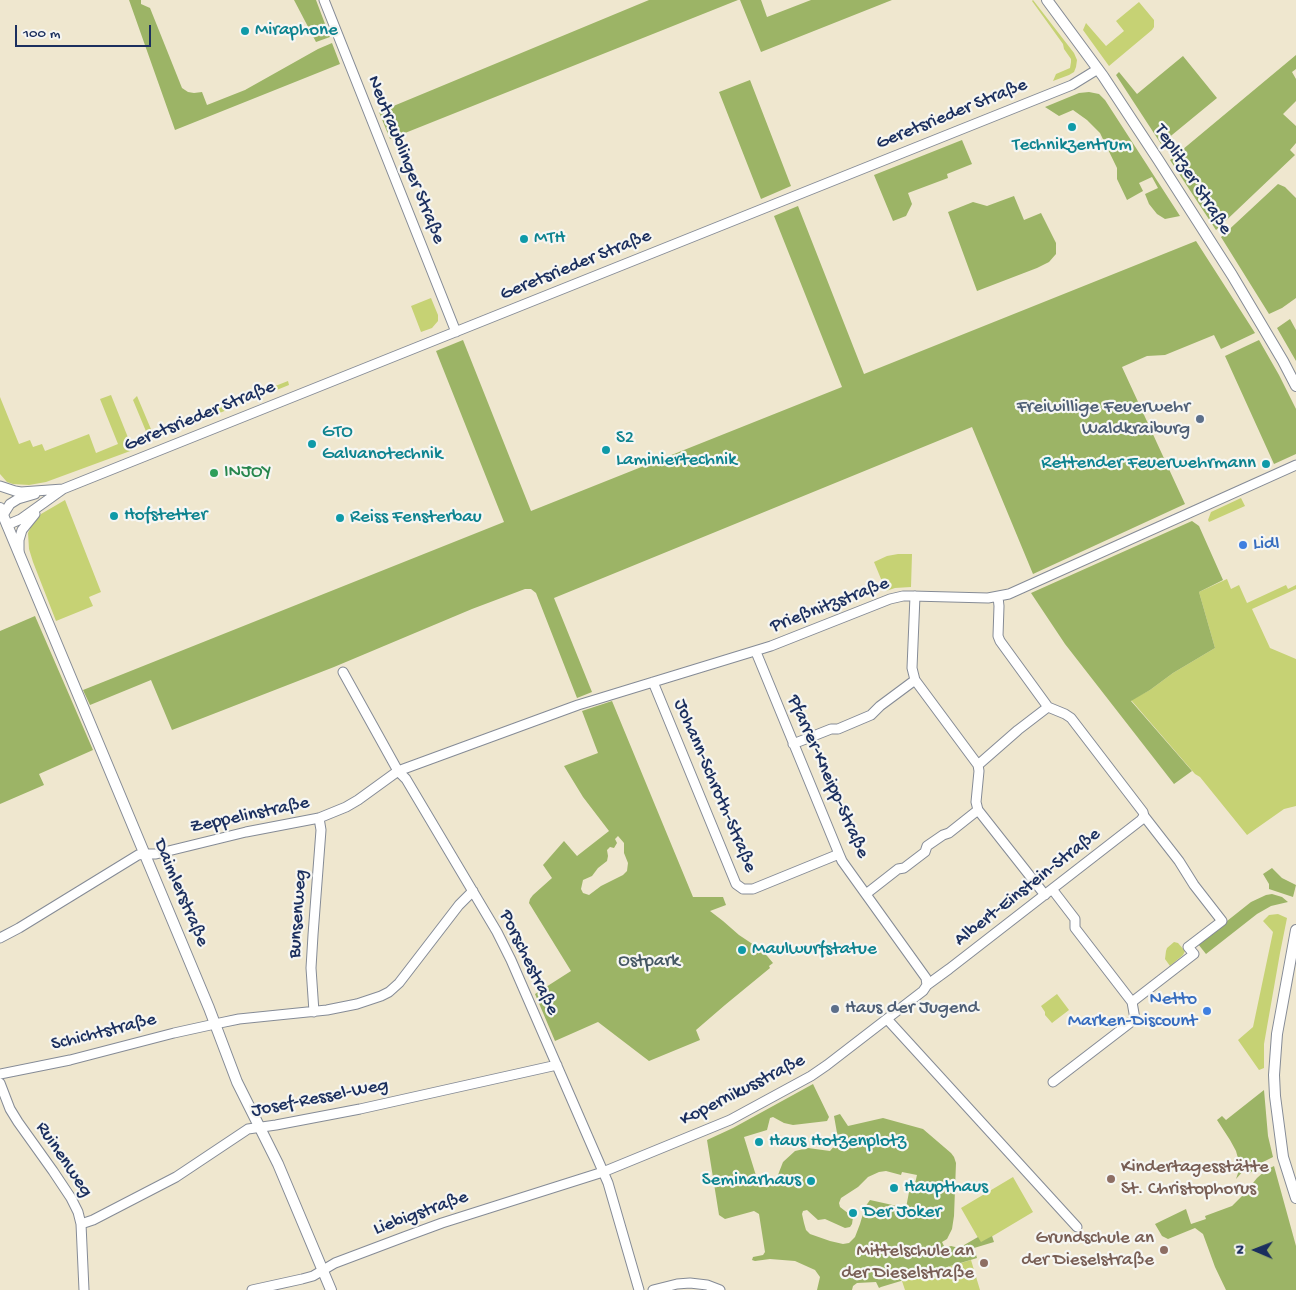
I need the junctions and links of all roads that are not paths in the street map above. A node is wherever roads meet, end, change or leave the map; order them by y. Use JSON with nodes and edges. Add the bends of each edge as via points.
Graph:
{"nodes":[{"id":1,"x":324,"y":0,"type":"edge"},
{"id":2,"x":1047,"y":0,"type":"edge"},
{"id":3,"x":1098,"y":69,"type":"junction"},
{"id":4,"x":456,"y":332,"type":"junction"},
{"id":5,"x":1296,"y":386,"type":"edge"},
{"id":6,"x":1296,"y":465,"type":"edge"},
{"id":7,"x":0,"y":486,"type":"edge"},
{"id":8,"x":53,"y":492,"type":"junction"},
{"id":9,"x":3,"y":516,"type":"edge"},
{"id":10,"x":20,"y":556,"type":"junction"},
{"id":11,"x":915,"y":596,"type":"junction"},
{"id":12,"x":998,"y":597,"type":"junction"},
{"id":13,"x":756,"y":652,"type":"junction"},
{"id":14,"x":343,"y":672,"type":"dead end"},
{"id":15,"x":915,"y":680,"type":"junction"},
{"id":16,"x":653,"y":682,"type":"junction"},
{"id":17,"x":1048,"y":707,"type":"junction"},
{"id":18,"x":793,"y":744,"type":"junction"},
{"id":19,"x":978,"y":765,"type":"junction"},
{"id":20,"x":398,"y":770,"type":"junction"},
{"id":21,"x":978,"y":810,"type":"junction"},
{"id":22,"x":1144,"y":814,"type":"junction"},
{"id":23,"x":319,"y":818,"type":"junction"},
{"id":24,"x":144,"y":854,"type":"junction"},
{"id":25,"x":839,"y":854,"type":"junction"},
{"id":26,"x":473,"y":891,"type":"junction"},
{"id":27,"x":1049,"y":892,"type":"junction"},
{"id":28,"x":866,"y":894,"type":"junction"},
{"id":29,"x":1296,"y":930,"type":"edge"},
{"id":30,"x":0,"y":938,"type":"edge"},
{"id":31,"x":927,"y":985,"type":"junction"},
{"id":32,"x":1132,"y":1002,"type":"junction"},
{"id":33,"x":314,"y":1012,"type":"junction"},
{"id":34,"x":887,"y":1019,"type":"junction"},
{"id":35,"x":215,"y":1024,"type":"junction"},
{"id":36,"x":557,"y":1065,"type":"junction"},
{"id":37,"x":0,"y":1074,"type":"edge"},
{"id":38,"x":1053,"y":1082,"type":"dead end"},
{"id":39,"x":0,"y":1083,"type":"edge"},
{"id":40,"x":260,"y":1127,"type":"junction"},
{"id":41,"x":603,"y":1172,"type":"junction"},
{"id":42,"x":1296,"y":1198,"type":"edge"},
{"id":43,"x":80,"y":1224,"type":"junction"},
{"id":44,"x":1077,"y":1227,"type":"dead end"},
{"id":45,"x":324,"y":1270,"type":"junction"},
{"id":46,"x":84,"y":1290,"type":"edge"},
{"id":47,"x":252,"y":1290,"type":"edge"},
{"id":48,"x":331,"y":1290,"type":"edge"},
{"id":49,"x":639,"y":1290,"type":"edge"},
{"id":50,"x":653,"y":1290,"type":"edge"},
{"id":51,"x":720,"y":1290,"type":"edge"}],
"edges":[{"from":1,"to":4,"type":"street","name":"Neutraublinger Straße"},
{"from":2,"to":3,"type":"street","name":"Teplitzer Straße"},
{"from":3,"to":4,"type":"street","name":"Geretsrieder Straße","via":[[1072,85]]},
{"from":3,"to":5,"type":"street","name":"Teplitzer Straße","via":[[1211,241]]},
{"from":4,"to":8,"type":"street","name":"Geretsrieder Straße"},
{"from":6,"to":12,"type":"street","name":"Prießnitzstraße","via":[[1020,590]]},
{"from":7,"to":8,"type":"street","name":"Geretsrieder Straße","via":[[21,492]]},
{"from":8,"to":9,"type":"street","name":"Geretsrieder Straße","via":[[18,499],[10,504]]},
{"from":8,"to":9,"type":"street","name":"Geretsrieder Straße","via":[[21,519]]},
{"from":8,"to":10,"type":"street","name":"Geretsrieder Straße","via":[[22,530]]},
{"from":9,"to":10,"type":"street","name":"Daimlerstraße"},
{"from":10,"to":24,"type":"street","name":"Daimlerstraße"},
{"from":11,"to":12,"type":"street","name":"Prießnitzstraße"},
{"from":11,"to":13,"type":"street","name":"Prießnitzstraße","via":[[890,599]]},
{"from":11,"to":15,"type":"street","via":[[912,668]]},
{"from":12,"to":17,"type":"street","via":[[999,639]]},
{"from":13,"to":16,"type":"street","name":"Prießnitzstraße"},
{"from":13,"to":18,"type":"street","name":"Pfarrer-Kneipp-Straße"},
{"from":14,"to":20,"type":"street","name":"Porschestraße"},
{"from":15,"to":18,"type":"street","via":[[871,715]]},
{"from":15,"to":19,"type":"street"},
{"from":16,"to":20,"type":"street","name":"Prießnitzstraße","via":[[578,705]]},
{"from":16,"to":25,"type":"street","name":"Johann-Schroth-Straße","via":[[736,884],[743,889],[753,889]]},
{"from":17,"to":19,"type":"street"},
{"from":17,"to":22,"type":"street","via":[[1071,718]]},
{"from":18,"to":25,"type":"street","name":"Pfarrer-Kneipp-Straße"},
{"from":19,"to":21,"type":"street"},
{"from":20,"to":23,"type":"street","name":"Zeppelinstraße","via":[[352,804]]},
{"from":20,"to":26,"type":"street","name":"Porschestraße"},
{"from":21,"to":27,"type":"street"},
{"from":21,"to":28,"type":"street"},
{"from":22,"to":27,"type":"street","name":"Albert-Einstein-Straße","via":[[1141,820]]},
{"from":22,"to":32,"type":"street","via":[[1222,921],[1188,947],[1194,954]]},
{"from":23,"to":24,"type":"street","name":"Zeppelinstraße"},
{"from":23,"to":33,"type":"street","name":"Bunsenweg","via":[[321,830],[311,968]]},
{"from":24,"to":30,"type":"street","name":"Zeppelinstraße","via":[[133,857]]},
{"from":24,"to":35,"type":"street","name":"Daimlerstraße"},
{"from":25,"to":28,"type":"street","name":"Pfarrer-Kneipp-Straße"},
{"from":26,"to":33,"type":"street","name":"Schichtstraße","via":[[458,905],[394,988],[358,1004]]},
{"from":26,"to":36,"type":"street","name":"Porschestraße","via":[[508,953]]},
{"from":27,"to":31,"type":"street","name":"Albert-Einstein-Straße"},
{"from":27,"to":32,"type":"street","via":[[1076,920],[1075,928]]},
{"from":28,"to":31,"type":"street","name":"Pfarrer-Kneipp-Straße","via":[[926,978]]},
{"from":29,"to":42,"type":"street","via":[[1277,1034],[1274,1076],[1284,1157]]},
{"from":31,"to":34,"type":"street","name":"Kopernikusstraße"},
{"from":32,"to":38,"type":"street","via":[[1135,1019]]},
{"from":33,"to":35,"type":"street","name":"Schichtstraße"},
{"from":34,"to":41,"type":"street","name":"Kopernikusstraße","via":[[817,1072],[730,1120]]},
{"from":34,"to":44,"type":"street"},
{"from":35,"to":37,"type":"street","name":"Schichtstraße"},
{"from":35,"to":40,"type":"street","name":"Daimlerstraße","via":[[237,1082]]},
{"from":36,"to":40,"type":"street","name":"Josef-Ressel-Weg","via":[[360,1109]]},
{"from":36,"to":41,"type":"street","name":"Porschestraße"},
{"from":39,"to":43,"type":"street","name":"Ruinenweg","via":[[10,1109],[75,1206]]},
{"from":40,"to":43,"type":"street","name":"Josef-Ressel-Weg","via":[[248,1129],[176,1177]]},
{"from":40,"to":45,"type":"street","name":"Daimlerstraße"},
{"from":41,"to":45,"type":"street","name":"Liebigstraße","via":[[442,1222],[334,1263]]},
{"from":41,"to":49,"type":"street","name":"Porschestraße"},
{"from":43,"to":46,"type":"street","name":"Ruinenweg"},
{"from":45,"to":47,"type":"street","name":"Liebigstraße","via":[[302,1279]]},
{"from":45,"to":48,"type":"street","name":"Daimlerstraße"},
{"from":50,"to":51,"type":"street","via":[[690,1283],[707,1284]]}]}
